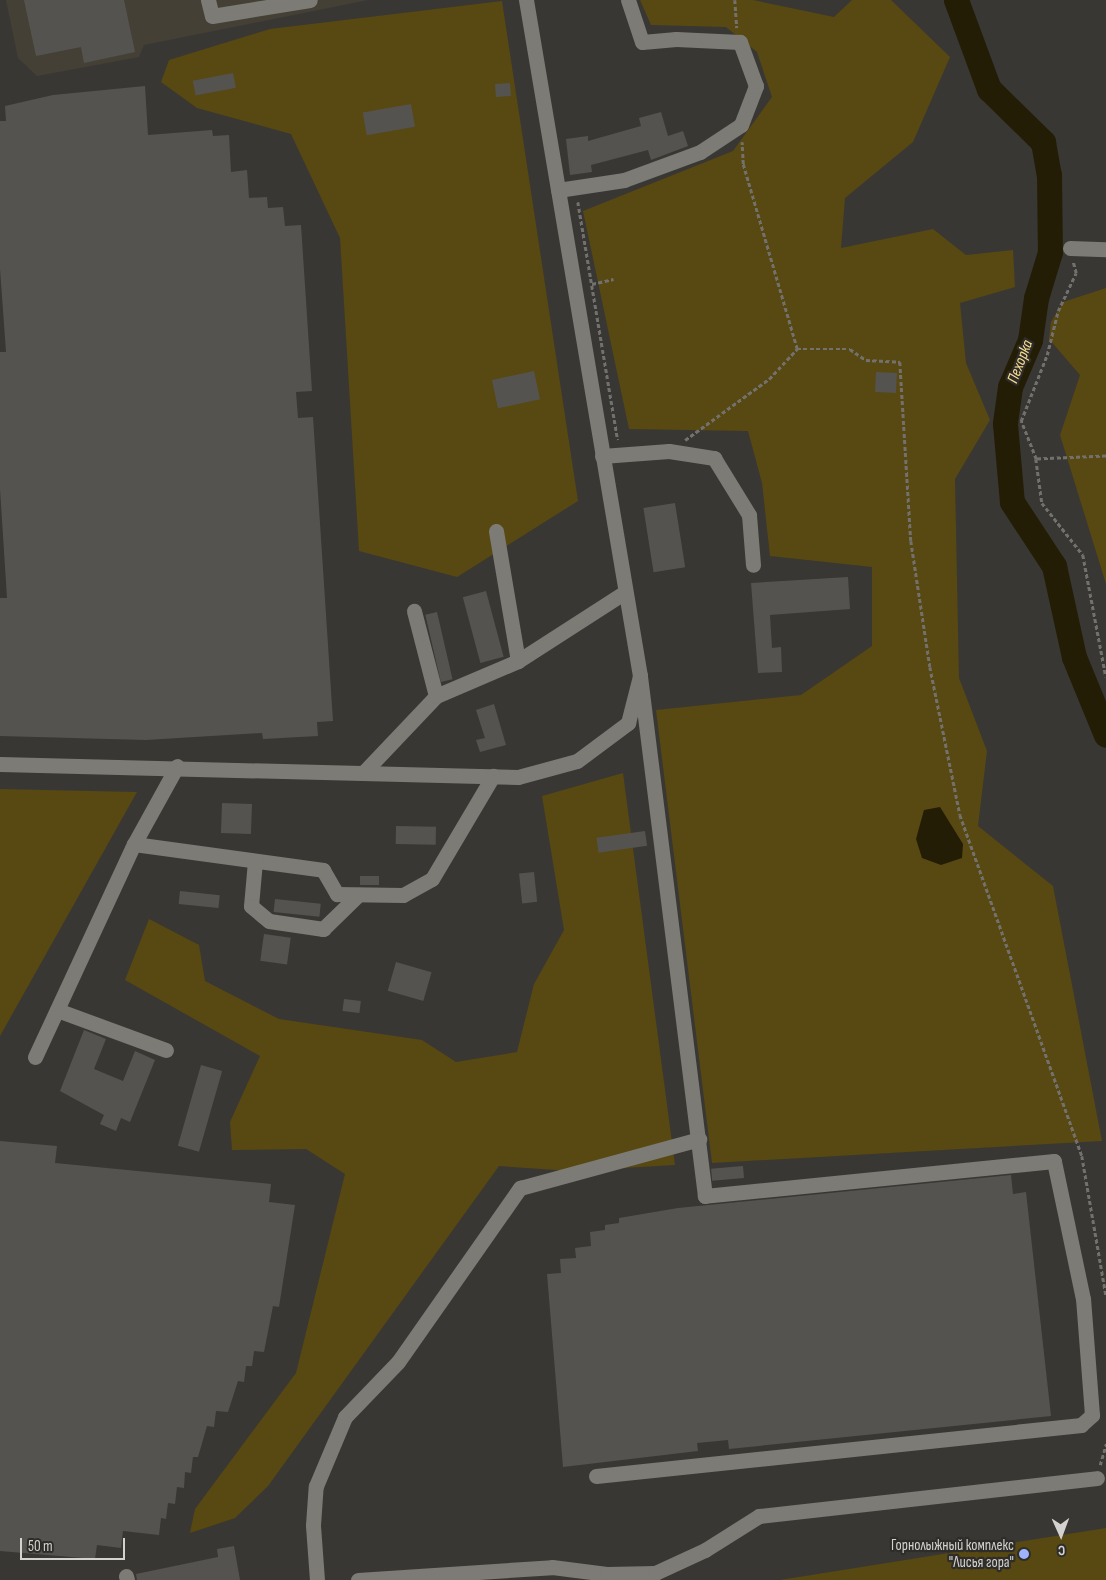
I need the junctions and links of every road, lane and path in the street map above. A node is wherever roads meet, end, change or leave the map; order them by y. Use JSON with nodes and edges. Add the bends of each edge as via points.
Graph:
{"nodes":[{"id":1,"x":208,"y":0,"type":"edge"},
{"id":2,"x":310,"y":0,"type":"edge"},
{"id":3,"x":526,"y":0,"type":"edge"},
{"id":4,"x":628,"y":0,"type":"edge"},
{"id":5,"x":735,"y":0,"type":"edge"},
{"id":6,"x":740,"y":42,"type":"junction"},
{"id":7,"x":742,"y":125,"type":"junction"},
{"id":8,"x":576,"y":188,"type":"junction"},
{"id":9,"x":558,"y":190,"type":"junction"},
{"id":10,"x":1070,"y":248,"type":"joint"},
{"id":11,"x":1106,"y":249,"type":"edge"},
{"id":12,"x":613,"y":279,"type":"dead end"},
{"id":13,"x":592,"y":284,"type":"junction"},
{"id":14,"x":797,"y":349,"type":"junction"},
{"id":15,"x":669,"y":451,"type":"junction"},
{"id":16,"x":620,"y":454,"type":"junction"},
{"id":17,"x":602,"y":456,"type":"junction"},
{"id":18,"x":1106,"y":456,"type":"edge"},
{"id":19,"x":1036,"y":459,"type":"junction"},
{"id":20,"x":496,"y":531,"type":"dead end"},
{"id":21,"x":753,"y":566,"type":"dead end"},
{"id":22,"x":625,"y":592,"type":"junction"},
{"id":23,"x":414,"y":611,"type":"dead end"},
{"id":24,"x":518,"y":661,"type":"junction"},
{"id":25,"x":640,"y":676,"type":"junction"},
{"id":26,"x":1106,"y":677,"type":"edge"},
{"id":27,"x":436,"y":696,"type":"junction"},
{"id":28,"x":0,"y":764,"type":"edge"},
{"id":29,"x":176,"y":766,"type":"junction"},
{"id":30,"x":364,"y":772,"type":"junction"},
{"id":31,"x":493,"y":776,"type":"junction"},
{"id":32,"x":134,"y":844,"type":"junction"},
{"id":33,"x":255,"y":860,"type":"junction"},
{"id":34,"x":358,"y":895,"type":"junction"},
{"id":35,"x":57,"y":1010,"type":"junction"},
{"id":36,"x":166,"y":1050,"type":"dead end"},
{"id":37,"x":35,"y":1057,"type":"dead end"},
{"id":38,"x":699,"y":1138,"type":"junction"},
{"id":39,"x":1106,"y":1294,"type":"edge"},
{"id":40,"x":1106,"y":1444,"type":"edge"},
{"id":41,"x":596,"y":1476,"type":"dead end"},
{"id":42,"x":1097,"y":1478,"type":"joint"},
{"id":43,"x":448,"y":1571,"type":"junction"},
{"id":44,"x":317,"y":1580,"type":"edge"},
{"id":45,"x":358,"y":1580,"type":"edge"},
{"id":46,"x":427,"y":1580,"type":"edge"}],
"edges":[{"from":1,"to":2,"type":"street","via":[[212,16]]},
{"from":3,"to":9,"type":"street"},
{"from":4,"to":6,"type":"street","via":[[642,42],[676,39]]},
{"from":5,"to":6,"type":"path"},
{"from":6,"to":7,"type":"street","via":[[756,86]]},
{"from":7,"to":8,"type":"street","via":[[700,152],[624,180]]},
{"from":7,"to":14,"type":"path","via":[[743,164]]},
{"from":8,"to":9,"type":"street"},
{"from":8,"to":13,"type":"path"},
{"from":9,"to":17,"type":"street"},
{"from":10,"to":11,"type":"street"},
{"from":10,"to":19,"type":"path","via":[[1076,274],[1058,311],[1047,355],[1021,421]]},
{"from":12,"to":13,"type":"path"},
{"from":13,"to":16,"type":"path"},
{"from":14,"to":15,"type":"path","via":[[770,379]]},
{"from":14,"to":39,"type":"path","via":[[850,350],[866,360],[900,362],[911,541],[930,666],[960,815],[1082,1156]]},
{"from":15,"to":16,"type":"street"},
{"from":15,"to":21,"type":"street","via":[[714,458],[749,515]]},
{"from":16,"to":17,"type":"street"},
{"from":17,"to":22,"type":"street"},
{"from":18,"to":19,"type":"path"},
{"from":19,"to":26,"type":"path","via":[[1042,503],[1083,555]]},
{"from":20,"to":24,"type":"street"},
{"from":22,"to":24,"type":"street"},
{"from":22,"to":25,"type":"street"},
{"from":23,"to":27,"type":"street"},
{"from":24,"to":27,"type":"street"},
{"from":25,"to":31,"type":"street","via":[[628,724],[577,761],[518,777]]},
{"from":25,"to":38,"type":"street"},
{"from":27,"to":30,"type":"street"},
{"from":28,"to":29,"type":"street"},
{"from":29,"to":30,"type":"street"},
{"from":29,"to":32,"type":"street"},
{"from":30,"to":31,"type":"street"},
{"from":31,"to":34,"type":"street","via":[[432,879],[403,896]]},
{"from":32,"to":33,"type":"street"},
{"from":32,"to":35,"type":"street"},
{"from":33,"to":34,"type":"street","via":[[323,870],[337,894]]},
{"from":33,"to":34,"type":"street","via":[[251,906],[269,921],[323,929]]},
{"from":35,"to":36,"type":"street"},
{"from":35,"to":37,"type":"street"},
{"from":38,"to":41,"type":"street","via":[[705,1196],[1054,1161],[1083,1300],[1092,1415],[1081,1425]]},
{"from":38,"to":44,"type":"street","via":[[520,1188],[398,1362],[345,1417],[316,1486],[313,1525]]},
{"from":40,"to":42,"type":"path"},
{"from":42,"to":43,"type":"street","via":[[759,1516],[705,1550],[655,1573],[607,1574],[552,1566]]},
{"from":43,"to":45,"type":"street"},
{"from":43,"to":46,"type":"street"}]}
